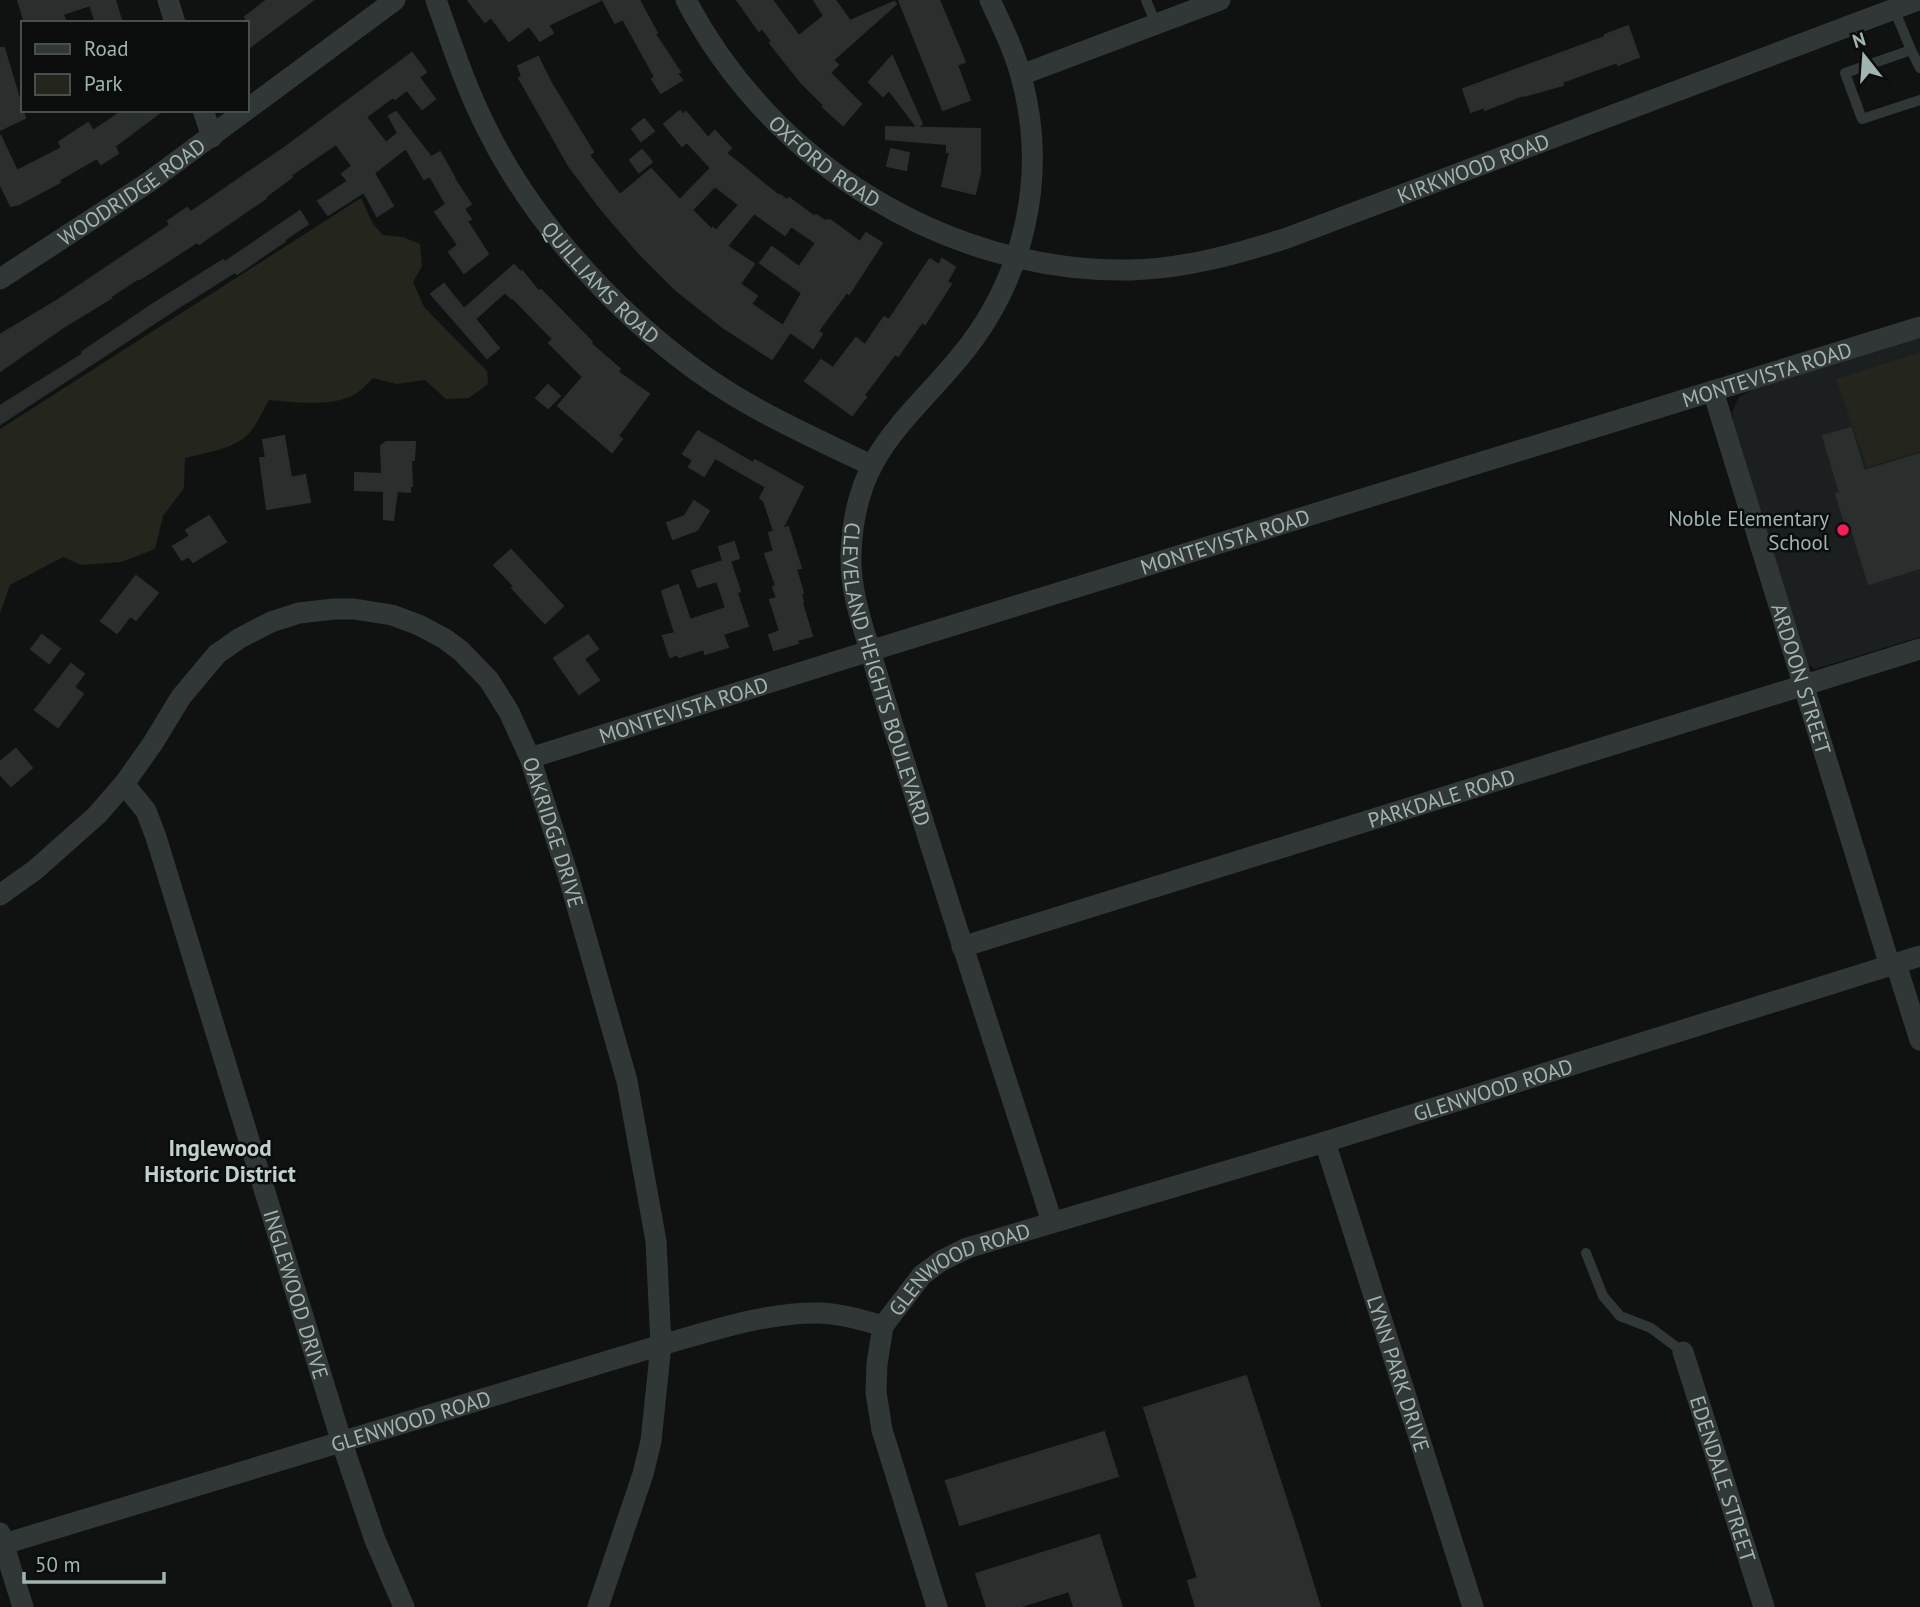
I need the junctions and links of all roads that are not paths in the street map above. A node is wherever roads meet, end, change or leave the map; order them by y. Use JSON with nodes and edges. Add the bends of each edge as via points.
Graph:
{"nodes":[{"id":1,"x":168,"y":0,"type":"edge"},
{"id":2,"x":395,"y":0,"type":"edge"},
{"id":3,"x":436,"y":0,"type":"edge"},
{"id":4,"x":685,"y":0,"type":"edge"},
{"id":5,"x":990,"y":0,"type":"edge"},
{"id":6,"x":1146,"y":0,"type":"edge"},
{"id":7,"x":1220,"y":0,"type":"edge"},
{"id":8,"x":1918,"y":0,"type":"edge"},
{"id":9,"x":1894,"y":9,"type":"junction"},
{"id":10,"x":174,"y":21,"type":"edge"},
{"id":11,"x":1156,"y":24,"type":"junction"},
{"id":12,"x":1912,"y":50,"type":"junction"},
{"id":13,"x":1920,"y":68,"type":"edge"},
{"id":14,"x":1021,"y":75,"type":"junction"},
{"id":15,"x":1920,"y":100,"type":"edge"},
{"id":16,"x":248,"y":110,"type":"edge"},
{"id":17,"x":204,"y":112,"type":"edge"},
{"id":18,"x":245,"y":112,"type":"edge"},
{"id":19,"x":212,"y":137,"type":"junction"},
{"id":20,"x":1017,"y":258,"type":"junction"},
{"id":21,"x":0,"y":279,"type":"edge"},
{"id":22,"x":1920,"y":327,"type":"edge"},
{"id":23,"x":1713,"y":390,"type":"junction"},
{"id":24,"x":872,"y":465,"type":"junction"},
{"id":25,"x":1920,"y":649,"type":"edge"},
{"id":26,"x":870,"y":651,"type":"junction"},
{"id":27,"x":1803,"y":684,"type":"junction"},
{"id":28,"x":530,"y":758,"type":"junction"},
{"id":29,"x":124,"y":784,"type":"junction"},
{"id":30,"x":0,"y":895,"type":"edge"},
{"id":31,"x":962,"y":947,"type":"junction"},
{"id":32,"x":1920,"y":956,"type":"edge"},
{"id":33,"x":1893,"y":965,"type":"junction"},
{"id":34,"x":1920,"y":1040,"type":"edge"},
{"id":35,"x":1325,"y":1142,"type":"junction"},
{"id":36,"x":1052,"y":1222,"type":"junction"},
{"id":37,"x":1586,"y":1253,"type":"dead end"},
{"id":38,"x":883,"y":1326,"type":"junction"},
{"id":39,"x":661,"y":1345,"type":"junction"},
{"id":40,"x":1683,"y":1352,"type":"joint"},
{"id":41,"x":342,"y":1443,"type":"junction"},
{"id":42,"x":2,"y":1538,"type":"edge"},
{"id":43,"x":23,"y":1607,"type":"edge"},
{"id":44,"x":404,"y":1607,"type":"edge"},
{"id":45,"x":598,"y":1607,"type":"edge"},
{"id":46,"x":937,"y":1607,"type":"edge"},
{"id":47,"x":1473,"y":1607,"type":"edge"},
{"id":48,"x":1764,"y":1607,"type":"edge"}],
"edges":[{"from":1,"to":10,"type":"street"},
{"from":2,"to":16,"type":"street","name":"WOODRIDGE ROAD"},
{"from":3,"to":24,"type":"street","name":"QUILLIAMS ROAD","via":[[468,87],[499,152],[551,230],[585,269],[643,327],[718,385]]},
{"from":4,"to":20,"type":"street","name":"OXFORD ROAD","via":[[744,88],[788,135],[835,174],[933,231]]},
{"from":5,"to":14,"type":"street","name":"CLEVELAND HEIGHTS BOULEVARD"},
{"from":6,"to":11,"type":"lane"},
{"from":7,"to":11,"type":"street"},
{"from":8,"to":9,"type":"street","name":"KIRKWOOD ROAD"},
{"from":9,"to":12,"type":"lane"},
{"from":9,"to":20,"type":"street","name":"KIRKWOOD ROAD","via":[[1240,253],[1133,270],[1074,268]]},
{"from":11,"to":14,"type":"street"},
{"from":12,"to":13,"type":"lane"},
{"from":12,"to":15,"type":"lane","via":[[1845,74],[1862,119]]},
{"from":14,"to":20,"type":"street","name":"CLEVELAND HEIGHTS BOULEVARD","via":[[1032,168]]},
{"from":17,"to":19,"type":"street"},
{"from":18,"to":19,"type":"street","name":"WOODRIDGE ROAD"},
{"from":19,"to":21,"type":"street","name":"WOODRIDGE ROAD"},
{"from":20,"to":24,"type":"street","name":"CLEVELAND HEIGHTS BOULEVARD","via":[[998,302],[973,341],[896,427]]},
{"from":22,"to":23,"type":"street","name":"MONTEVISTA ROAD"},
{"from":23,"to":26,"type":"street","name":"MONTEVISTA ROAD"},
{"from":23,"to":27,"type":"street","name":"ARDOON STREET"},
{"from":24,"to":26,"type":"street","name":"CLEVELAND HEIGHTS BOULEVARD","via":[[854,523],[851,558],[855,597]]},
{"from":25,"to":27,"type":"street","name":"PARKDALE ROAD"},
{"from":26,"to":28,"type":"street","name":"MONTEVISTA ROAD"},
{"from":26,"to":31,"type":"street","name":"CLEVELAND HEIGHTS BOULEVARD"},
{"from":27,"to":31,"type":"street","name":"PARKDALE ROAD"},
{"from":27,"to":33,"type":"street","name":"ARDOON STREET"},
{"from":28,"to":29,"type":"street","name":"OAKRIDGE DRIVE","via":[[500,695],[461,651],[407,620],[334,609],[271,622],[216,654],[181,697]]},
{"from":28,"to":39,"type":"street","name":"OAKRIDGE DRIVE","via":[[627,1081],[656,1241]]},
{"from":29,"to":30,"type":"street","name":"OAKRIDGE DRIVE","via":[[80,831]]},
{"from":29,"to":41,"type":"street","name":"INGLEWOOD DRIVE","via":[[146,811],[156,837]]},
{"from":31,"to":36,"type":"street","name":"CLEVELAND HEIGHTS BOULEVARD"},
{"from":32,"to":33,"type":"street","name":"GLENWOOD ROAD"},
{"from":33,"to":34,"type":"street","name":"ARDOON STREET"},
{"from":33,"to":35,"type":"street","name":"GLENWOOD ROAD"},
{"from":35,"to":36,"type":"street","name":"GLENWOOD ROAD"},
{"from":35,"to":47,"type":"street","name":"LYNN PARK DRIVE"},
{"from":36,"to":38,"type":"street","name":"GLENWOOD ROAD","via":[[967,1248],[941,1261],[922,1275]]},
{"from":37,"to":40,"type":"lane","via":[[1603,1296],[1620,1316],[1651,1328]]},
{"from":38,"to":39,"type":"street","name":"GLENWOOD ROAD","via":[[820,1313],[783,1315]]},
{"from":38,"to":46,"type":"street","via":[[876,1392],[881,1430]]},
{"from":39,"to":41,"type":"street","name":"GLENWOOD ROAD"},
{"from":39,"to":45,"type":"street","name":"OAKRIDGE DRIVE","via":[[649,1452]]},
{"from":40,"to":48,"type":"street","name":"EDENDALE STREET"},
{"from":41,"to":42,"type":"street","name":"GLENWOOD ROAD"},
{"from":41,"to":44,"type":"street","name":"INGLEWOOD DRIVE"},
{"from":42,"to":43,"type":"street"}]}
